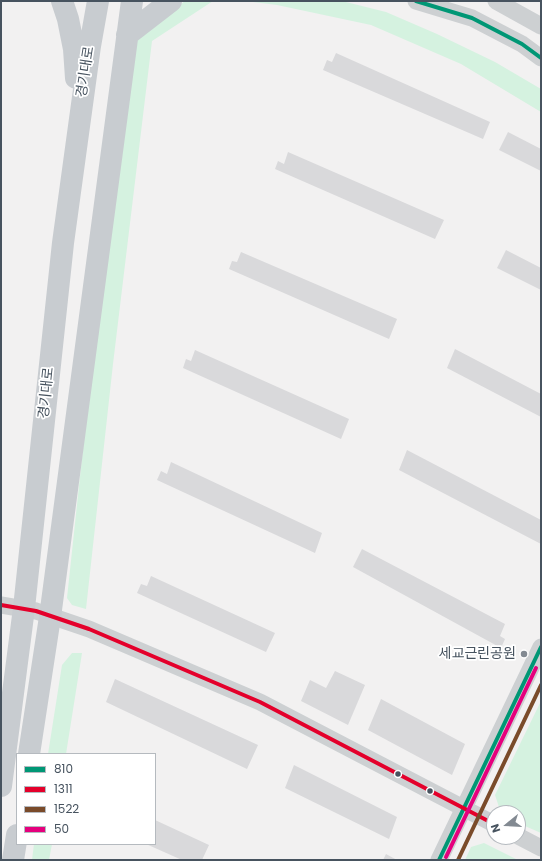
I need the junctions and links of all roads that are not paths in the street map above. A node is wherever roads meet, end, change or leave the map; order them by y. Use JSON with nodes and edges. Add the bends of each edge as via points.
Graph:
{"nodes":[{"id":1,"x":62,"y":1,"type":"edge"},
{"id":2,"x":98,"y":1,"type":"edge"},
{"id":3,"x":132,"y":1,"type":"edge"},
{"id":4,"x":170,"y":1,"type":"edge"},
{"id":5,"x":416,"y":1,"type":"edge"},
{"id":6,"x":496,"y":1,"type":"edge"},
{"id":7,"x":541,"y":26,"type":"edge"},
{"id":8,"x":127,"y":35,"type":"junction"},
{"id":9,"x":541,"y":58,"type":"edge"},
{"id":10,"x":78,"y":124,"type":"junction"},
{"id":11,"x":1,"y":605,"type":"edge"},
{"id":12,"x":24,"y":608,"type":"junction"},
{"id":13,"x":50,"y":617,"type":"junction"},
{"id":14,"x":541,"y":647,"type":"edge"},
{"id":15,"x":541,"y":672,"type":"edge"},
{"id":16,"x":30,"y":753,"type":"edge"},
{"id":17,"x":1,"y":786,"type":"edge"},
{"id":18,"x":469,"y":811,"type":"junction"},
{"id":19,"x":486,"y":820,"type":"edge"},
{"id":20,"x":526,"y":840,"type":"edge"},
{"id":21,"x":16,"y":842,"type":"edge"},
{"id":22,"x":541,"y":848,"type":"edge"},
{"id":23,"x":13,"y":860,"type":"edge"},
{"id":24,"x":439,"y":860,"type":"edge"},
{"id":25,"x":451,"y":860,"type":"edge"}],
"edges":[{"from":1,"to":10,"type":"main road","via":[[74,49]]},
{"from":2,"to":10,"type":"main road","name":"경기대로"},
{"from":3,"to":8,"type":"main road"},
{"from":4,"to":8,"type":"main road"},
{"from":5,"to":9,"type":"street","via":[[472,18],[522,44]]},
{"from":6,"to":7,"type":"street"},
{"from":8,"to":13,"type":"main road"},
{"from":10,"to":12,"type":"main road","name":"경기대로"},
{"from":11,"to":12,"type":"street"},
{"from":12,"to":13,"type":"street"},
{"from":12,"to":17,"type":"main road","name":"경기대로"},
{"from":13,"to":16,"type":"main road"},
{"from":13,"to":18,"type":"street","via":[[89,629],[260,702]]},
{"from":14,"to":18,"type":"street"},
{"from":15,"to":18,"type":"street"},
{"from":18,"to":19,"type":"street"},
{"from":18,"to":24,"type":"street"},
{"from":18,"to":25,"type":"street"},
{"from":20,"to":22,"type":"street"},
{"from":21,"to":23,"type":"main road"}]}
